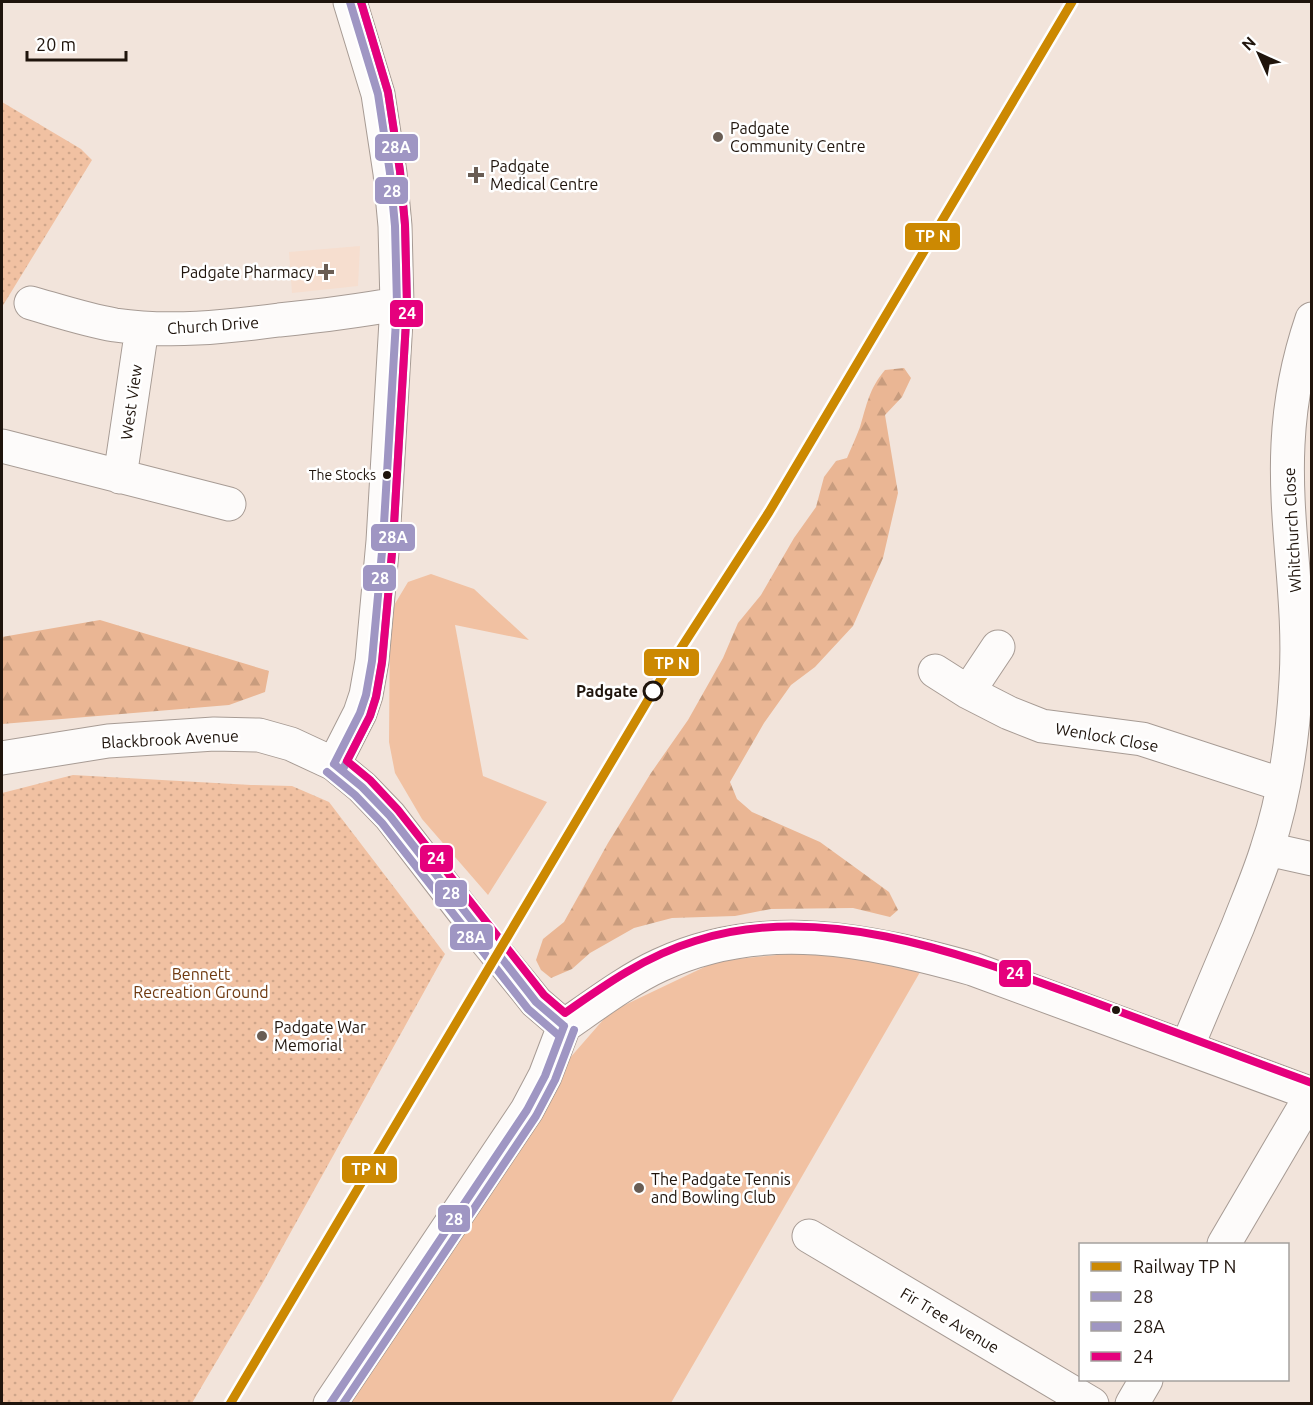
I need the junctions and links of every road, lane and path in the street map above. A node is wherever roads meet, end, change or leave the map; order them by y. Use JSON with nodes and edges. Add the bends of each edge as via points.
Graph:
{"nodes":[{"id":1,"x":350,"y":2,"type":"edge"},
{"id":2,"x":31,"y":303,"type":"dead end"},
{"id":3,"x":397,"y":304,"type":"junction"},
{"id":4,"x":1311,"y":319,"type":"edge"},
{"id":5,"x":142,"y":328,"type":"junction"},
{"id":6,"x":1302,"y":401,"type":"edge"},
{"id":7,"x":2,"y":446,"type":"edge"},
{"id":8,"x":120,"y":477,"type":"junction"},
{"id":9,"x":229,"y":504,"type":"dead end"},
{"id":10,"x":998,"y":647,"type":"dead end"},
{"id":11,"x":935,"y":671,"type":"dead end"},
{"id":12,"x":968,"y":692,"type":"junction"},
{"id":13,"x":2,"y":758,"type":"edge"},
{"id":14,"x":334,"y":765,"type":"junction"},
{"id":15,"x":1283,"y":785,"type":"junction"},
{"id":16,"x":1268,"y":849,"type":"junction"},
{"id":17,"x":1311,"y":858,"type":"edge"},
{"id":18,"x":564,"y":1026,"type":"junction"},
{"id":19,"x":1188,"y":1047,"type":"junction"},
{"id":20,"x":1311,"y":1094,"type":"edge"},
{"id":21,"x":808,"y":1236,"type":"dead end"},
{"id":22,"x":1225,"y":1243,"type":"edge"},
{"id":23,"x":1145,"y":1381,"type":"edge"},
{"id":24,"x":330,"y":1404,"type":"edge"},
{"id":25,"x":1092,"y":1404,"type":"edge"},
{"id":26,"x":1132,"y":1404,"type":"edge"}],
"edges":[{"from":1,"to":3,"type":"street","via":[[380,106],[392,195]]},
{"from":2,"to":5,"type":"street","name":"Church Drive","via":[[70,315]]},
{"from":3,"to":5,"type":"street","name":"Church Drive","via":[[231,326]]},
{"from":3,"to":14,"type":"street","via":[[372,661],[360,713]]},
{"from":4,"to":6,"type":"street","name":"Whitchurch Close","via":[[1299,357]]},
{"from":5,"to":8,"type":"street","name":"West View"},
{"from":6,"to":15,"type":"street","name":"Whitchurch Close","via":[[1288,445],[1298,622],[1291,742]]},
{"from":7,"to":8,"type":"street"},
{"from":8,"to":9,"type":"street"},
{"from":10,"to":12,"type":"street"},
{"from":11,"to":12,"type":"street","name":"Wenlock Close"},
{"from":12,"to":15,"type":"street","name":"Wenlock Close","via":[[1042,726],[1142,739]]},
{"from":13,"to":14,"type":"street","name":"Blackbrook Avenue","via":[[108,741],[214,734],[259,735],[291,744]]},
{"from":14,"to":18,"type":"street","name":"Blackbrook Avenue","via":[[390,816],[536,1002]]},
{"from":15,"to":16,"type":"street","name":"Whitchurch Close"},
{"from":16,"to":17,"type":"street"},
{"from":16,"to":19,"type":"street","name":"Whitchurch Close"},
{"from":18,"to":19,"type":"street","via":[[659,965],[705,948],[740,941],[807,936],[862,942],[973,969]]},
{"from":18,"to":24,"type":"street","via":[[545,1076],[526,1110]]},
{"from":19,"to":20,"type":"street"},
{"from":20,"to":22,"type":"street"},
{"from":21,"to":25,"type":"street","name":"Fir Tree Avenue"},
{"from":23,"to":26,"type":"street"}]}
